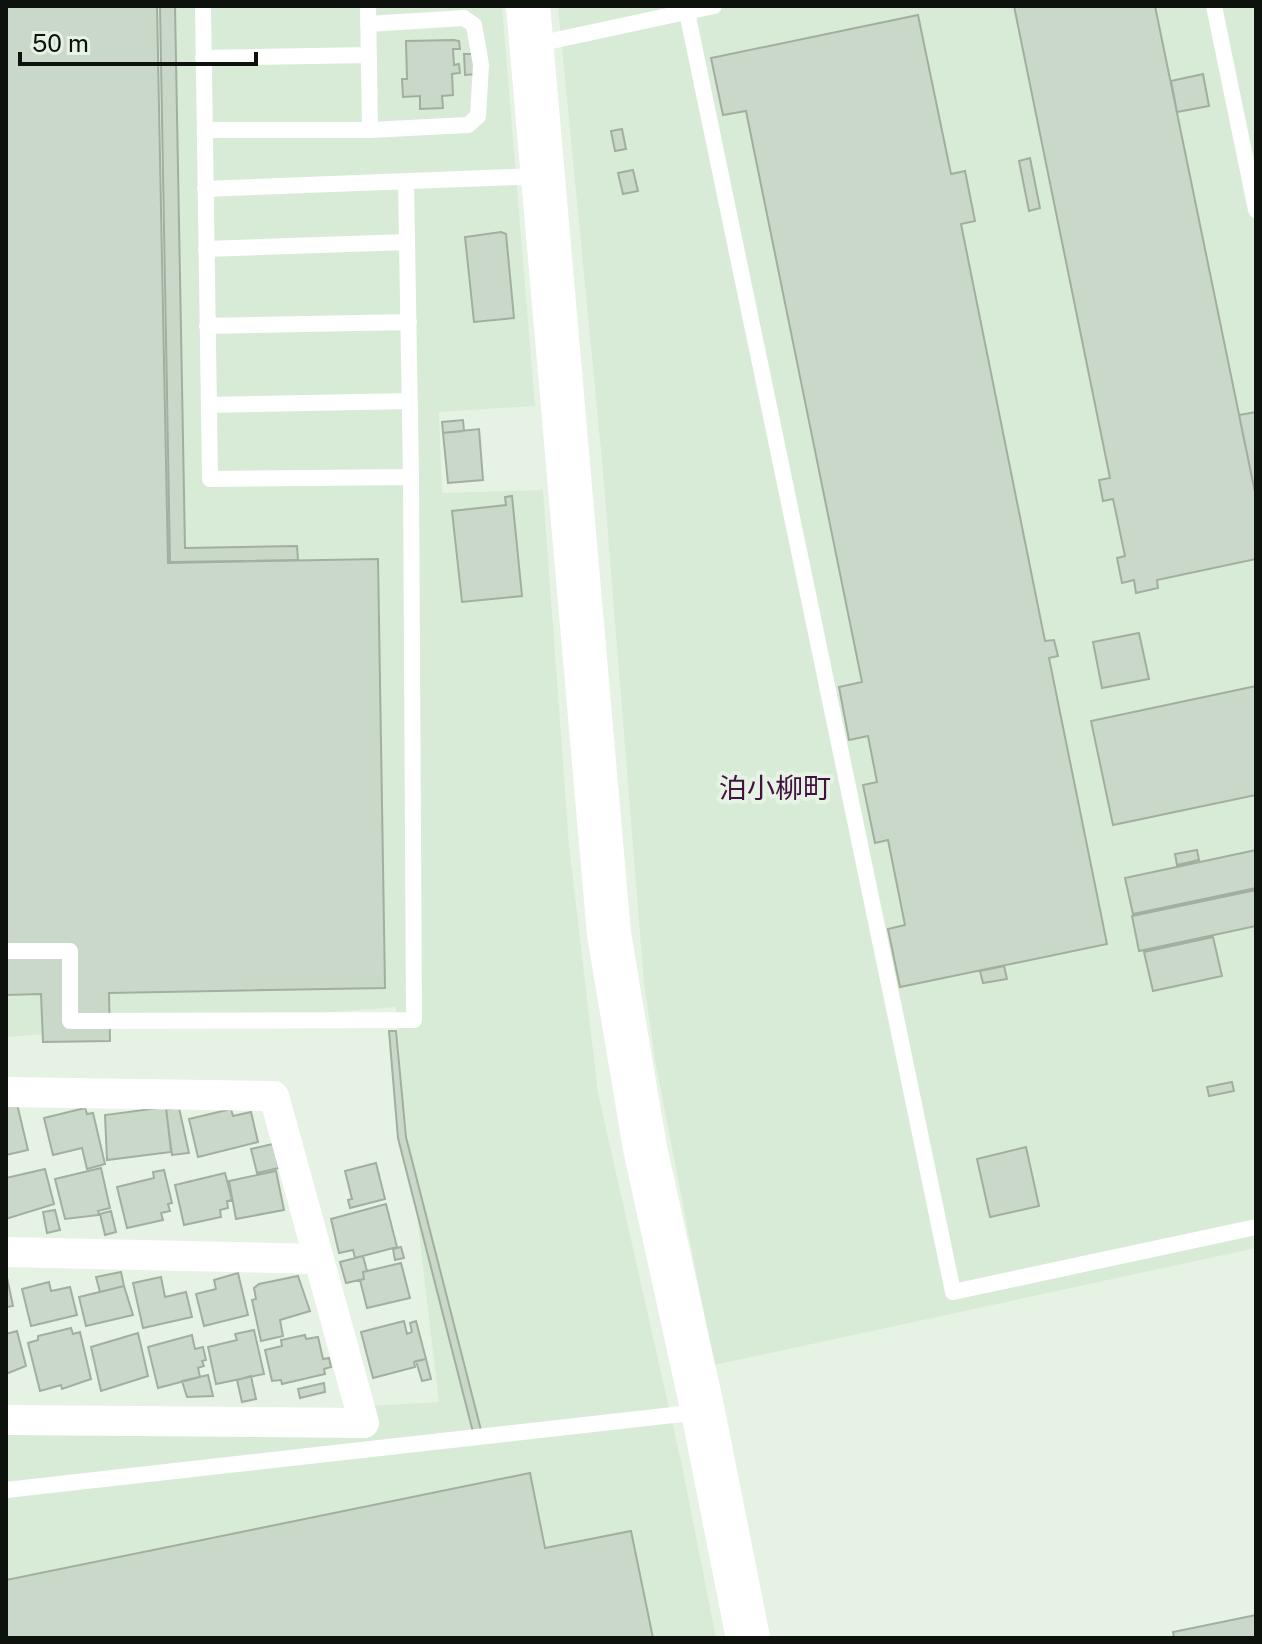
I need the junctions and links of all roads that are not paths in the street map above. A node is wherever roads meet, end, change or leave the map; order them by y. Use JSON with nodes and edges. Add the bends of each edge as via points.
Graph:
{"nodes":[{"id":1,"x":203,"y":6,"type":"edge"},
{"id":2,"x":368,"y":6,"type":"edge"},
{"id":3,"x":714,"y":6,"type":"edge"},
{"id":4,"x":1214,"y":6,"type":"edge"},
{"id":5,"x":687,"y":12,"type":"junction"},
{"id":6,"x":368,"y":24,"type":"junction"},
{"id":7,"x":530,"y":26,"type":"edge"},
{"id":8,"x":368,"y":55,"type":"junction"},
{"id":9,"x":203,"y":58,"type":"junction"},
{"id":10,"x":205,"y":130,"type":"junction"},
{"id":11,"x":370,"y":130,"type":"junction"},
{"id":12,"x":541,"y":176,"type":"junction"},
{"id":13,"x":406,"y":181,"type":"junction"},
{"id":14,"x":205,"y":189,"type":"junction"},
{"id":15,"x":1256,"y":210,"type":"edge"},
{"id":16,"x":407,"y":242,"type":"junction"},
{"id":17,"x":206,"y":249,"type":"junction"},
{"id":18,"x":409,"y":322,"type":"junction"},
{"id":19,"x":207,"y":326,"type":"junction"},
{"id":20,"x":410,"y":401,"type":"junction"},
{"id":21,"x":209,"y":405,"type":"junction"},
{"id":22,"x":411,"y":477,"type":"junction"},
{"id":23,"x":6,"y":951,"type":"edge"},
{"id":24,"x":6,"y":1092,"type":"edge"},
{"id":25,"x":1256,"y":1227,"type":"edge"},
{"id":26,"x":6,"y":1252,"type":"edge"},
{"id":27,"x":318,"y":1259,"type":"junction"},
{"id":28,"x":703,"y":1412,"type":"junction"},
{"id":29,"x":6,"y":1420,"type":"edge"},
{"id":30,"x":6,"y":1490,"type":"edge"},
{"id":31,"x":748,"y":1638,"type":"edge"}],
"edges":[{"from":1,"to":9,"type":"lane"},
{"from":2,"to":6,"type":"lane"},
{"from":3,"to":5,"type":"lane"},
{"from":4,"to":15,"type":"lane"},
{"from":5,"to":7,"type":"lane"},
{"from":5,"to":25,"type":"lane","via":[[953,1292]]},
{"from":6,"to":8,"type":"lane"},
{"from":6,"to":11,"type":"lane","via":[[464,18],[474,25],[481,65],[478,116],[468,125]]},
{"from":7,"to":12,"type":"street"},
{"from":8,"to":9,"type":"lane"},
{"from":8,"to":11,"type":"lane"},
{"from":9,"to":10,"type":"lane"},
{"from":10,"to":11,"type":"lane"},
{"from":10,"to":14,"type":"lane"},
{"from":12,"to":13,"type":"lane"},
{"from":12,"to":28,"type":"street","via":[[609,934],[645,1148]]},
{"from":13,"to":14,"type":"lane"},
{"from":13,"to":16,"type":"lane"},
{"from":14,"to":17,"type":"lane"},
{"from":16,"to":17,"type":"lane"},
{"from":16,"to":18,"type":"lane"},
{"from":17,"to":19,"type":"lane"},
{"from":18,"to":19,"type":"lane"},
{"from":18,"to":20,"type":"lane"},
{"from":19,"to":21,"type":"lane"},
{"from":20,"to":21,"type":"lane"},
{"from":20,"to":22,"type":"lane"},
{"from":21,"to":22,"type":"lane","via":[[210,479]]},
{"from":22,"to":23,"type":"lane","via":[[414,1020],[70,1021],[70,951]]},
{"from":24,"to":27,"type":"street","via":[[274,1096]]},
{"from":26,"to":27,"type":"street"},
{"from":27,"to":29,"type":"street","via":[[364,1423]]},
{"from":28,"to":30,"type":"lane"},
{"from":28,"to":31,"type":"street"}]}
